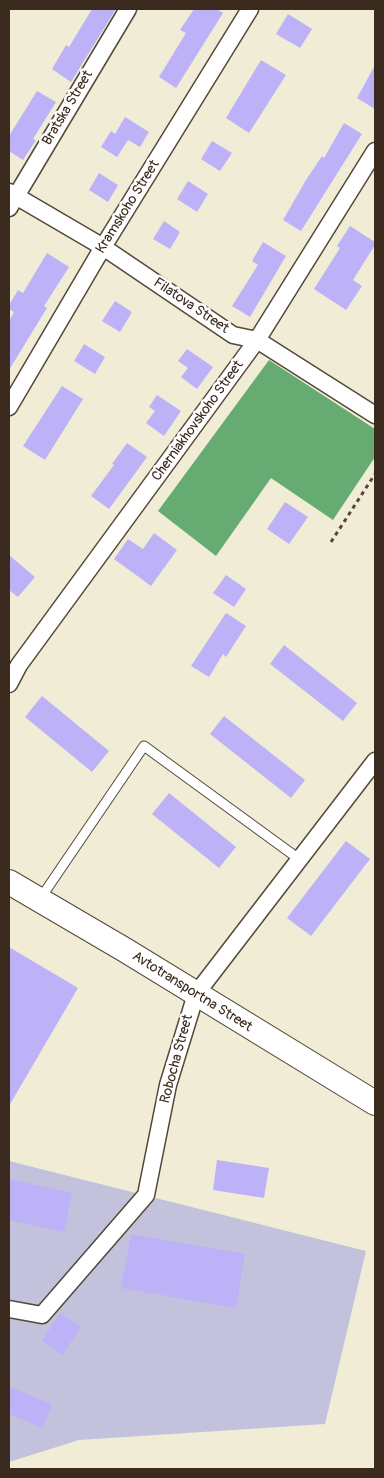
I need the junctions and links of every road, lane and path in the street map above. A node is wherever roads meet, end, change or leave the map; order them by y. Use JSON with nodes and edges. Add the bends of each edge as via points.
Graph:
{"nodes":[{"id":1,"x":128,"y":9,"type":"edge"},
{"id":2,"x":250,"y":9,"type":"edge"},
{"id":3,"x":375,"y":151,"type":"edge"},
{"id":4,"x":11,"y":199,"type":"edge"},
{"id":5,"x":103,"y":247,"type":"junction"},
{"id":6,"x":257,"y":340,"type":"junction"},
{"id":7,"x":9,"y":407,"type":"edge"},
{"id":8,"x":375,"y":415,"type":"edge"},
{"id":9,"x":375,"y":474,"type":"edge"},
{"id":10,"x":331,"y":542,"type":"dead end"},
{"id":11,"x":9,"y":684,"type":"edge"},
{"id":12,"x":375,"y":761,"type":"edge"},
{"id":13,"x":299,"y":859,"type":"junction"},
{"id":14,"x":9,"y":882,"type":"edge"},
{"id":15,"x":39,"y":900,"type":"junction"},
{"id":16,"x":196,"y":994,"type":"junction"},
{"id":17,"x":375,"y":1103,"type":"edge"},
{"id":18,"x":9,"y":1309,"type":"edge"}],
"edges":[{"from":1,"to":4,"type":"street","name":"Bratska Street"},
{"from":2,"to":5,"type":"street","name":"Kramskoho Street"},
{"from":3,"to":6,"type":"street","name":"Cherniakhovskoho Street"},
{"from":4,"to":5,"type":"street","name":"Filatova Street"},
{"from":5,"to":6,"type":"street","name":"Filatova Street","via":[[234,335]]},
{"from":5,"to":7,"type":"street","name":"Kramskoho Street"},
{"from":6,"to":8,"type":"street","name":"Filatova Street"},
{"from":6,"to":11,"type":"street","name":"Cherniakhovskoho Street","via":[[19,665]]},
{"from":9,"to":10,"type":"path"},
{"from":12,"to":13,"type":"street","name":"Robocha Street"},
{"from":13,"to":15,"type":"lane","via":[[144,746]]},
{"from":13,"to":16,"type":"street","name":"Robocha Street"},
{"from":14,"to":15,"type":"main road","name":"Avtotransportna Street"},
{"from":15,"to":16,"type":"main road","name":"Avtotransportna Street"},
{"from":16,"to":17,"type":"main road","name":"Avtotransportna Street"},
{"from":16,"to":18,"type":"street","name":"Robocha Street","via":[[168,1084],[146,1196],[42,1315]]}]}
